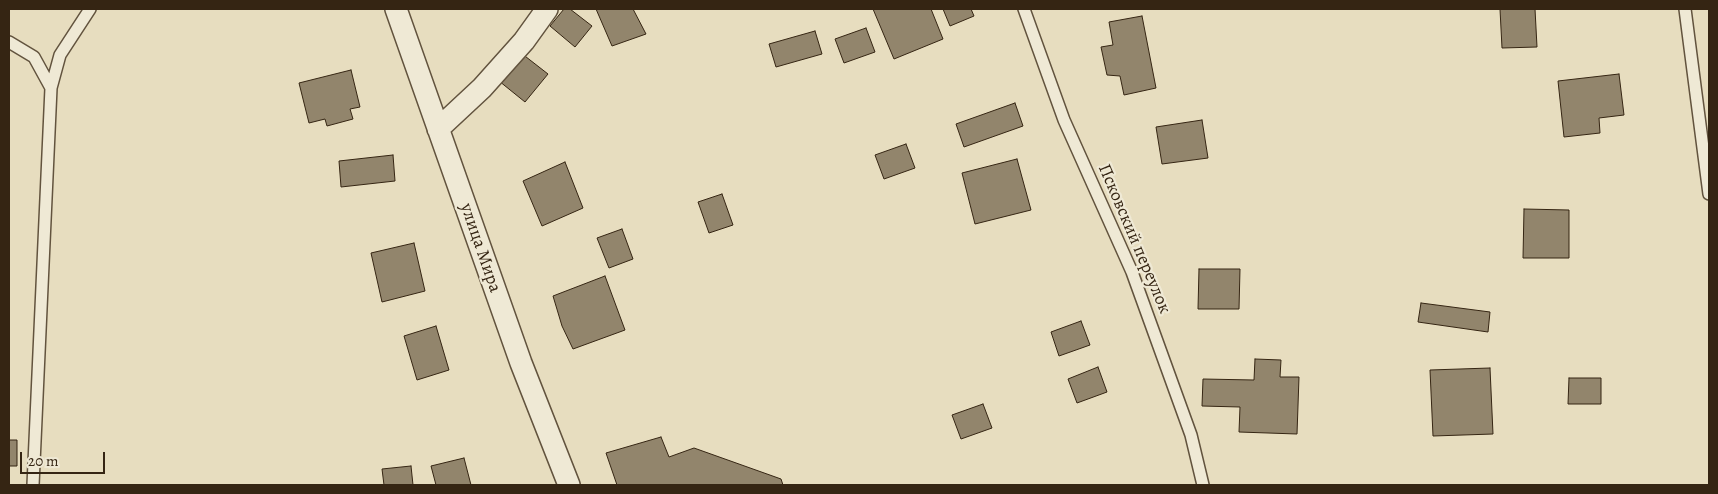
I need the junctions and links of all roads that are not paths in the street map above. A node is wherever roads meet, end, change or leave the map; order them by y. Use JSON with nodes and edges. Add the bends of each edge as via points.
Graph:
{"nodes":[{"id":1,"x":90,"y":9,"type":"edge"},
{"id":2,"x":396,"y":9,"type":"edge"},
{"id":3,"x":548,"y":9,"type":"edge"},
{"id":4,"x":1024,"y":9,"type":"edge"},
{"id":5,"x":1685,"y":9,"type":"edge"},
{"id":6,"x":9,"y":42,"type":"edge"},
{"id":7,"x":51,"y":88,"type":"junction"},
{"id":8,"x":438,"y":129,"type":"junction"},
{"id":9,"x":1709,"y":194,"type":"edge"},
{"id":10,"x":33,"y":485,"type":"edge"},
{"id":11,"x":569,"y":485,"type":"edge"},
{"id":12,"x":1203,"y":485,"type":"edge"}],
"edges":[{"from":1,"to":7,"type":"lane","via":[[60,55]]},
{"from":2,"to":8,"type":"street","name":"улица Мира"},
{"from":3,"to":8,"type":"street","via":[[482,88]]},
{"from":4,"to":12,"type":"lane","name":"Псковский переулок","via":[[1064,120],[1132,272],[1191,435]]},
{"from":5,"to":9,"type":"lane"},
{"from":6,"to":7,"type":"lane","via":[[34,56]]},
{"from":7,"to":10,"type":"lane"},
{"from":8,"to":11,"type":"street","name":"улица Мира","via":[[521,363]]}]}
